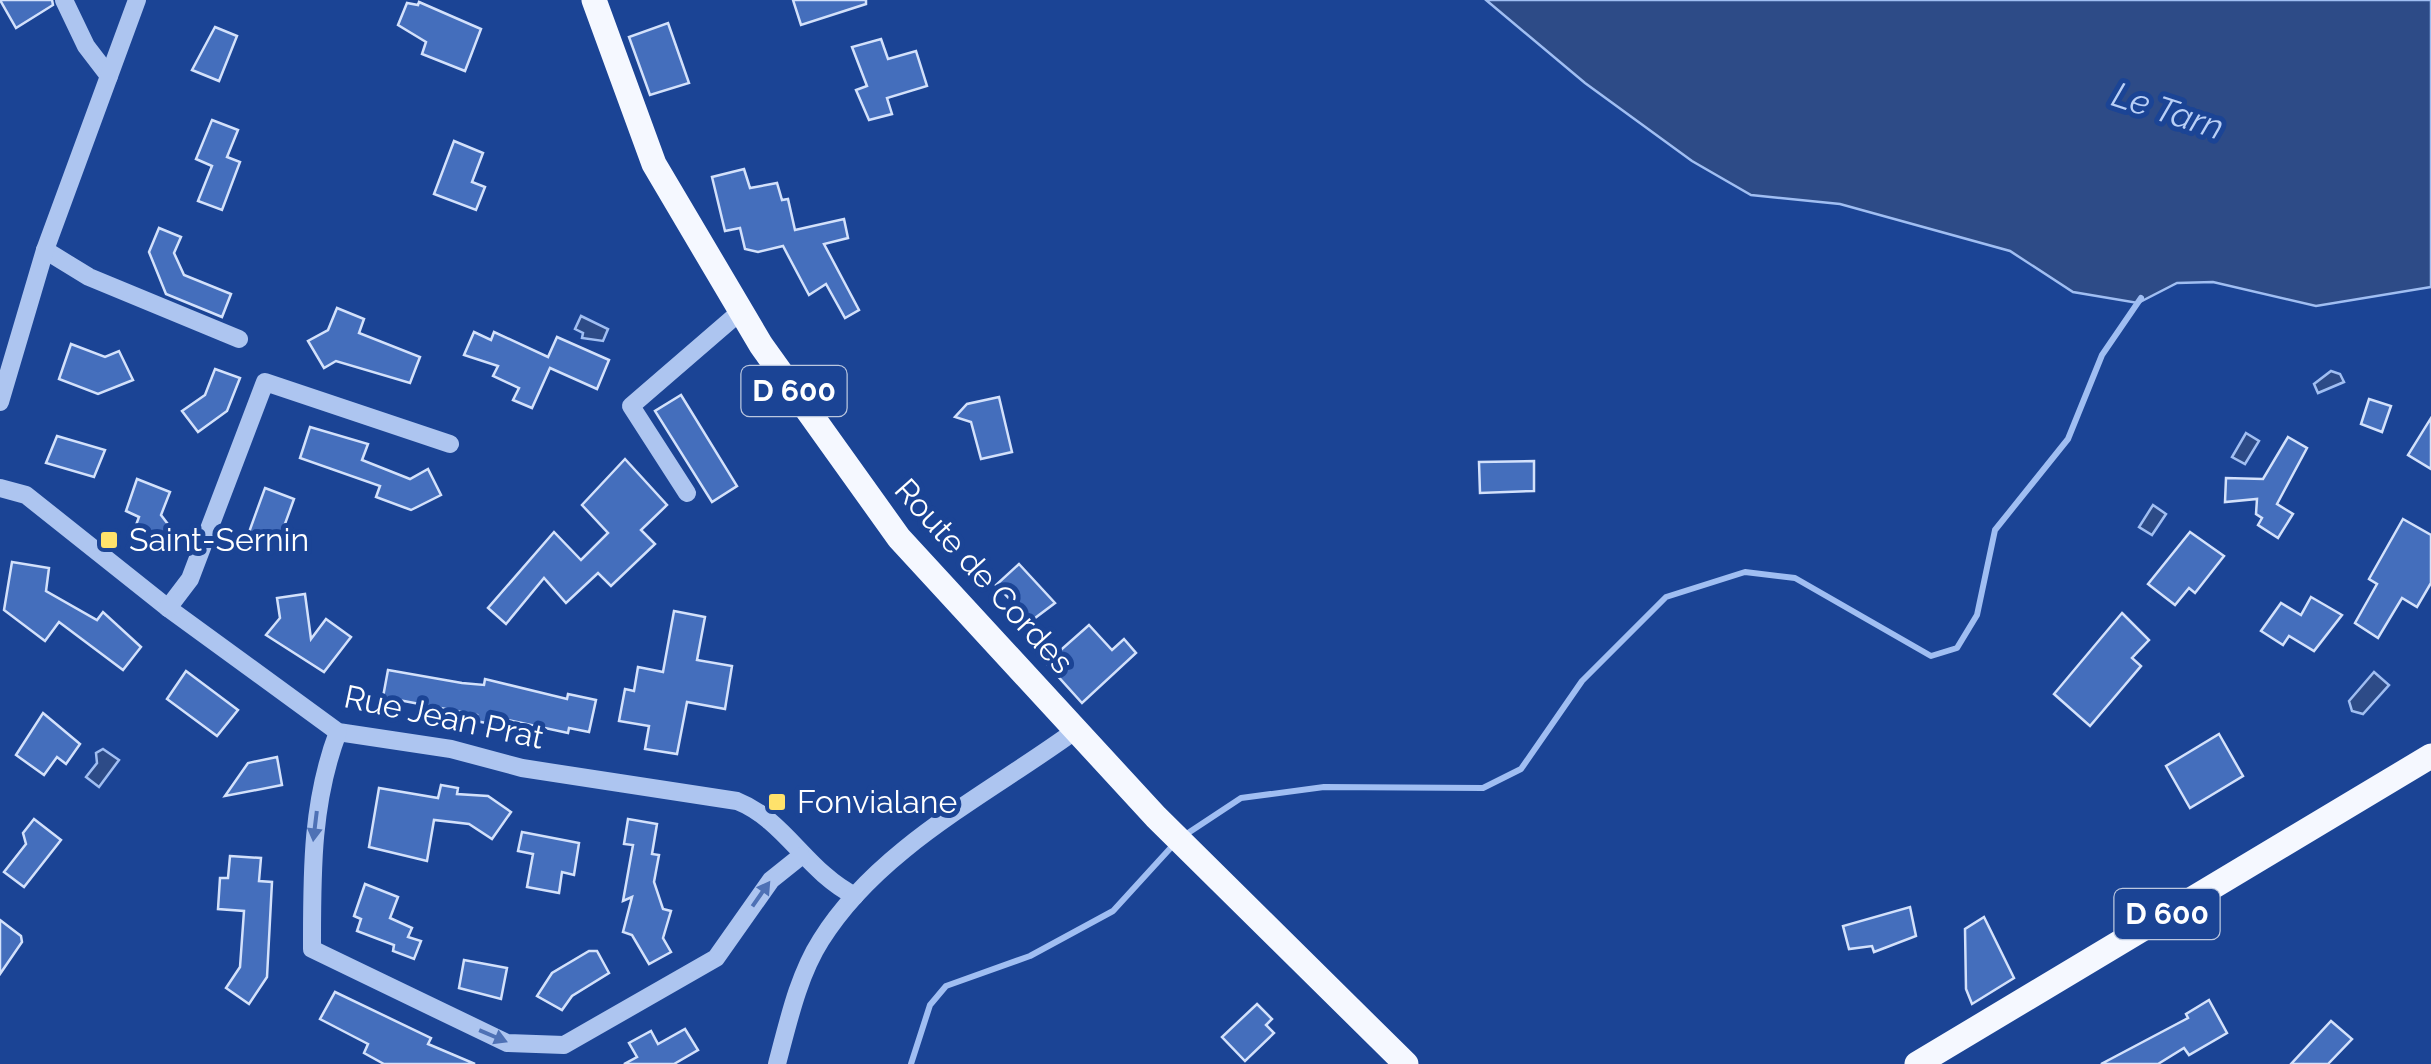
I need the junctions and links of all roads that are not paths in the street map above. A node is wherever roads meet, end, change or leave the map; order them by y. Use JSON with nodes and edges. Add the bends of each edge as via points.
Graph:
{"nodes":[{"id":1,"x":64,"y":0,"type":"edge"},
{"id":2,"x":136,"y":0,"type":"edge"},
{"id":3,"x":594,"y":0,"type":"edge"},
{"id":4,"x":109,"y":76,"type":"junction"},
{"id":5,"x":46,"y":250,"type":"junction"},
{"id":6,"x":741,"y":311,"type":"junction"},
{"id":7,"x":239,"y":339,"type":"dead end"},
{"id":8,"x":0,"y":402,"type":"edge"},
{"id":9,"x":450,"y":444,"type":"dead end"},
{"id":10,"x":0,"y":488,"type":"edge"},
{"id":11,"x":687,"y":493,"type":"dead end"},
{"id":12,"x":168,"y":608,"type":"junction"},
{"id":13,"x":1076,"y":730,"type":"junction"},
{"id":14,"x":338,"y":732,"type":"junction"},
{"id":15,"x":2431,"y":756,"type":"edge"},
{"id":16,"x":801,"y":856,"type":"junction"},
{"id":17,"x":854,"y":896,"type":"junction"},
{"id":18,"x":777,"y":1064,"type":"edge"},
{"id":19,"x":1406,"y":1064,"type":"edge"},
{"id":20,"x":1917,"y":1064,"type":"edge"}],
"edges":[{"from":1,"to":4,"type":"street"},
{"from":2,"to":4,"type":"street"},
{"from":3,"to":6,"type":"main road","name":"Route de Cordes","number":"D 600","via":[[654,164]]},
{"from":4,"to":5,"type":"street"},
{"from":5,"to":7,"type":"street","via":[[88,277]]},
{"from":5,"to":8,"type":"street"},
{"from":6,"to":11,"type":"street","via":[[631,406]]},
{"from":6,"to":13,"type":"main road","name":"Route de Cordes","number":"D 600","via":[[899,538]]},
{"from":9,"to":12,"type":"street","via":[[266,382],[190,579]]},
{"from":10,"to":12,"type":"street","name":"Rue Jean Prat","via":[[26,496]]},
{"from":12,"to":14,"type":"street","name":"Rue Jean Prat"},
{"from":13,"to":17,"type":"street","via":[[902,853]]},
{"from":13,"to":19,"type":"main road","name":"Route de Cordes","number":"D 600"},
{"from":14,"to":16,"type":"street","name":"Rue Jean Prat","via":[[737,801],[762,811]]},
{"from":14,"to":16,"type":"street","one_way":true,"via":[[321,777],[312,848],[312,950],[507,1043],[564,1045],[716,958],[771,880]]},
{"from":15,"to":20,"type":"main road","number":"D 600"},
{"from":16,"to":17,"type":"street","name":"Rue Jean Prat"},
{"from":17,"to":18,"type":"street","via":[[819,942]]}]}
